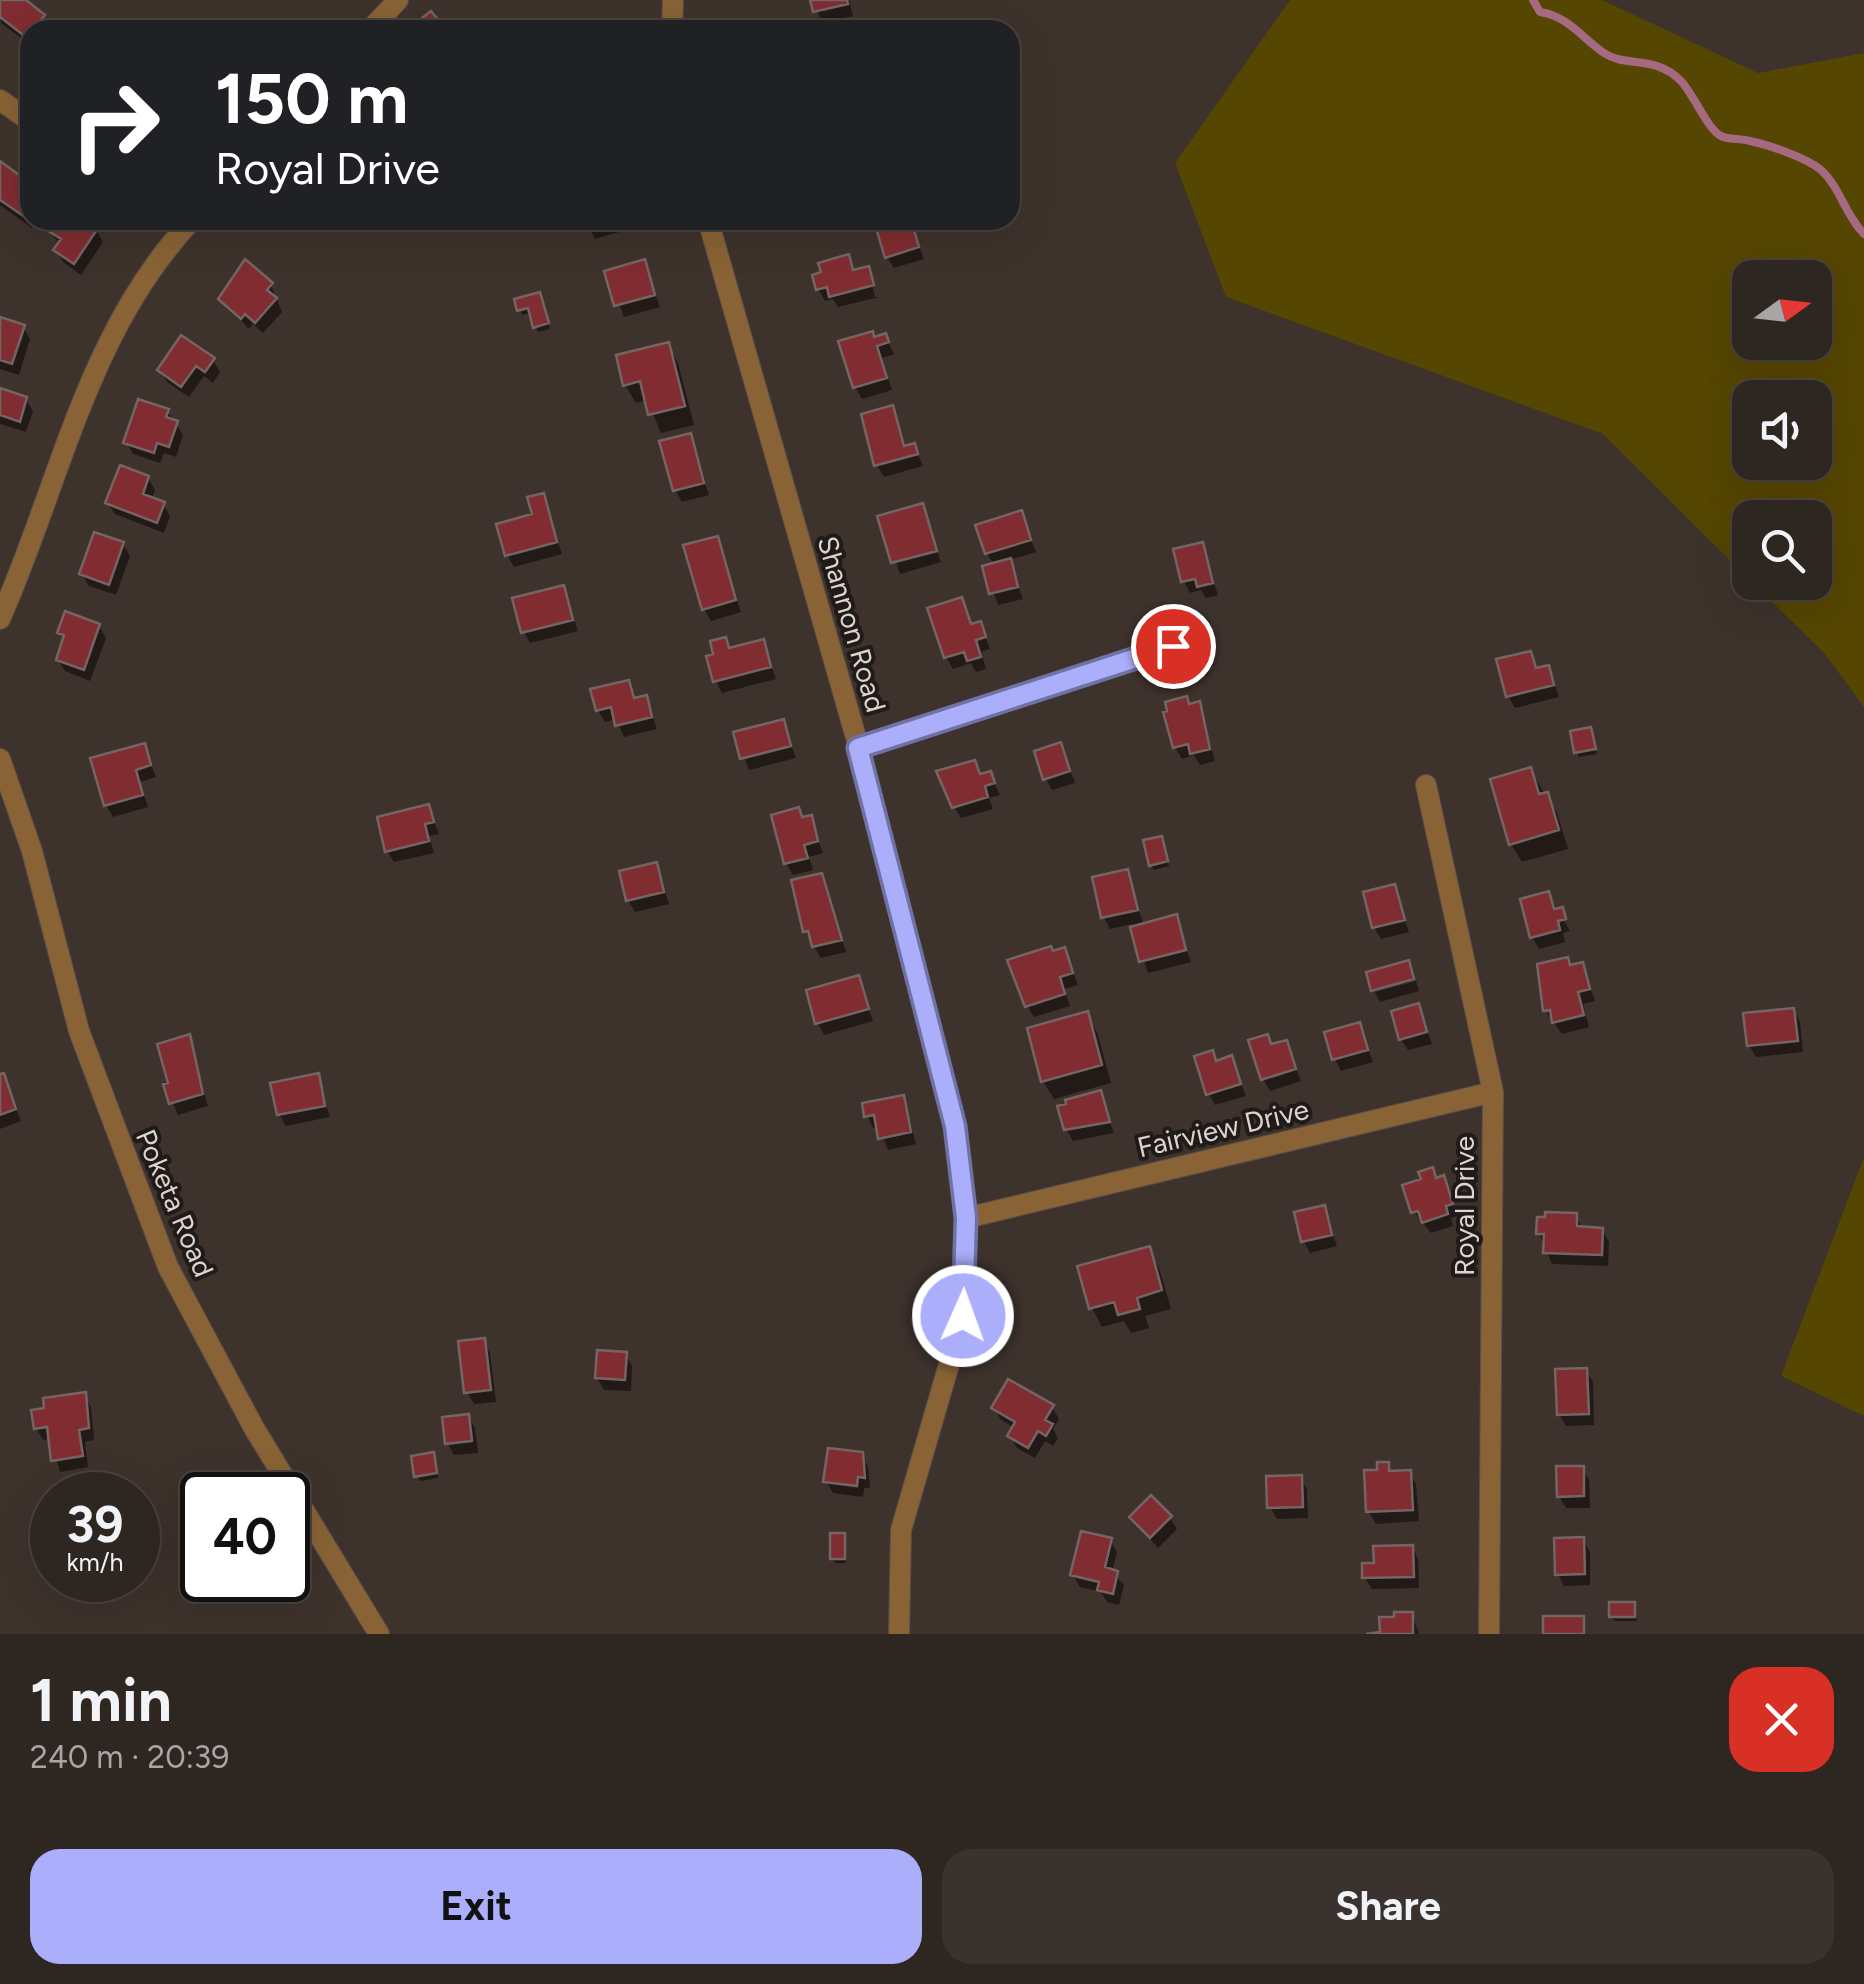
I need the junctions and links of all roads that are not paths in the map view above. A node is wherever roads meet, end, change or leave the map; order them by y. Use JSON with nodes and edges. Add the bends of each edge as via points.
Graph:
{"nodes":[{"id":1,"x":398,"y":0,"type":"edge"},
{"id":2,"x":379,"y":20,"type":"edge"},
{"id":3,"x":178,"y":230,"type":"edge"},
{"id":4,"x":711,"y":230,"type":"edge"},
{"id":5,"x":0,"y":619,"type":"edge"},
{"id":6,"x":1173,"y":646,"type":"dead end"},
{"id":7,"x":858,"y":748,"type":"junction"},
{"id":8,"x":0,"y":759,"type":"edge"},
{"id":9,"x":1426,"y":786,"type":"dead end"},
{"id":10,"x":1493,"y":1092,"type":"junction"},
{"id":11,"x":966,"y":1218,"type":"junction"},
{"id":12,"x":379,"y":1634,"type":"edge"},
{"id":13,"x":899,"y":1634,"type":"edge"},
{"id":14,"x":1489,"y":1634,"type":"edge"}],
"edges":[{"from":1,"to":2,"type":"street"},
{"from":3,"to":5,"type":"street","via":[[78,406]]},
{"from":4,"to":7,"type":"street","name":"Shannon Road"},
{"from":6,"to":7,"type":"street"},
{"from":7,"to":11,"type":"street","name":"Shannon Road","via":[[955,1126]]},
{"from":8,"to":12,"type":"street","name":"Poketa Road","via":[[32,851],[79,1032],[168,1266],[254,1428]]},
{"from":9,"to":10,"type":"street","name":"Royal Drive"},
{"from":10,"to":11,"type":"street","name":"Fairview Drive"},
{"from":10,"to":14,"type":"street","name":"Royal Drive"},
{"from":11,"to":13,"type":"street","name":"Shannon Road","via":[[963,1316],[901,1530]]}]}
